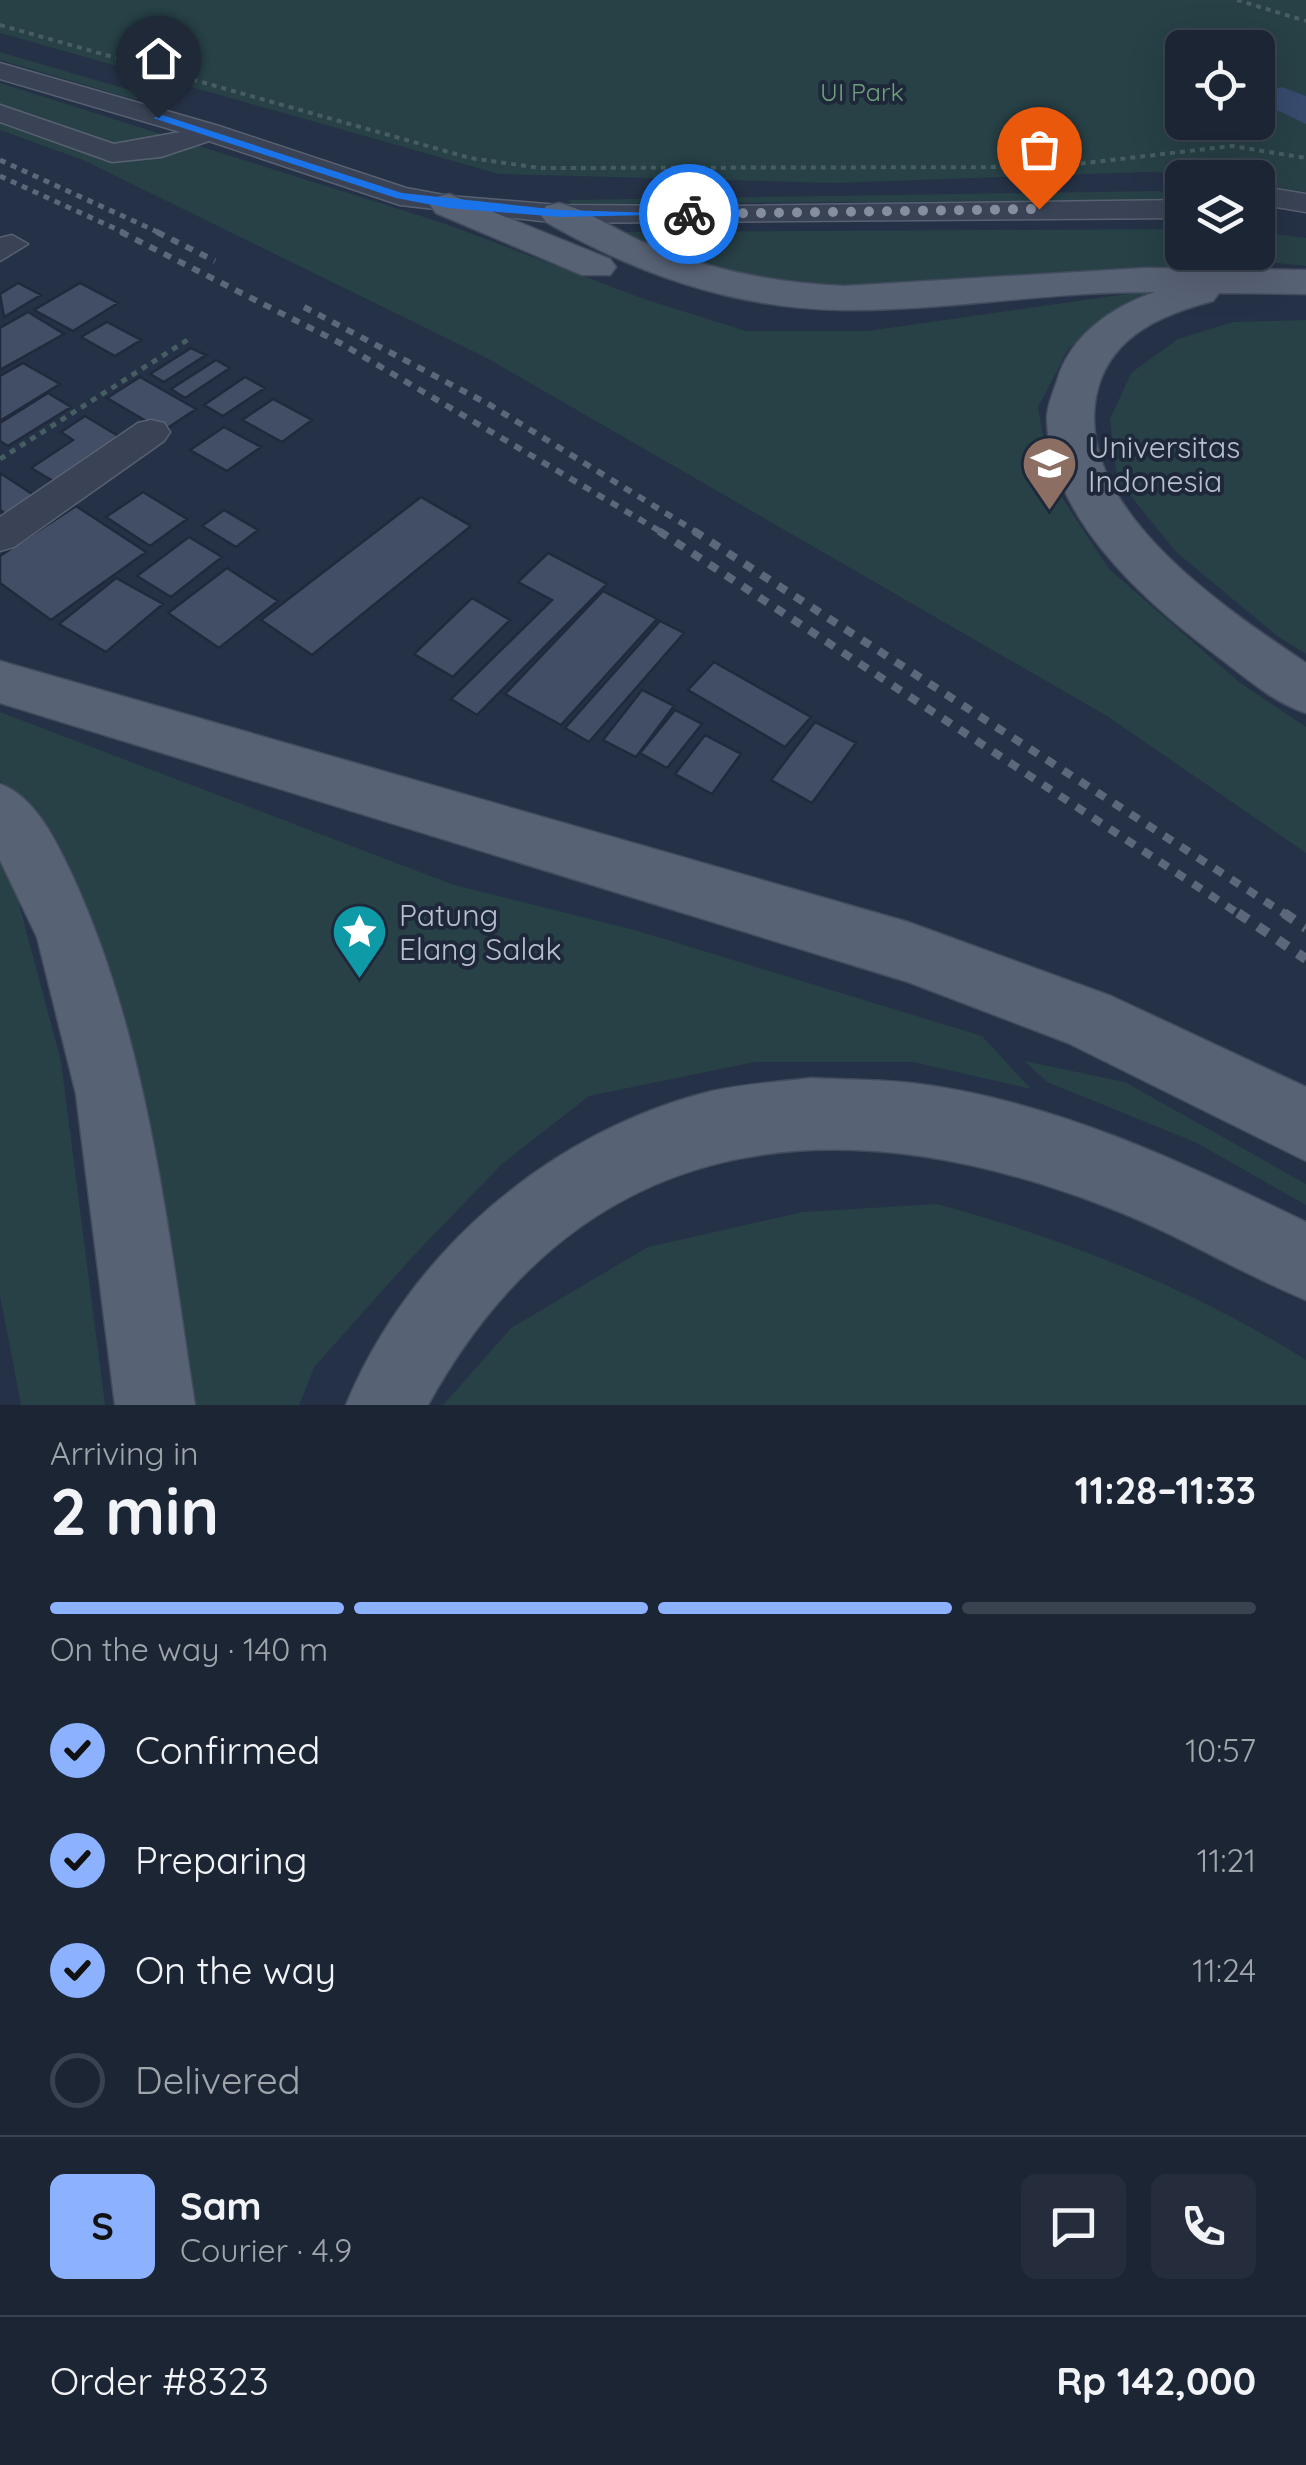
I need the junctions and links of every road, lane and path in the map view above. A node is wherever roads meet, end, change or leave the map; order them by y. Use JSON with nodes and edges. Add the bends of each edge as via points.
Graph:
{"nodes":[{"id":1,"x":1237,"y":0,"type":"edge"},
{"id":2,"x":1306,"y":21,"type":"edge"},
{"id":3,"x":0,"y":25,"type":"edge"},
{"id":4,"x":0,"y":45,"type":"edge"},
{"id":5,"x":0,"y":71,"type":"edge"},
{"id":6,"x":0,"y":113,"type":"edge"},
{"id":7,"x":209,"y":132,"type":"junction"},
{"id":8,"x":370,"y":155,"type":"dead end"},
{"id":9,"x":1306,"y":158,"type":"edge"},
{"id":10,"x":1165,"y":186,"type":"edge"},
{"id":11,"x":463,"y":191,"type":"junction"},
{"id":12,"x":1275,"y":197,"type":"edge"},
{"id":13,"x":1306,"y":203,"type":"edge"},
{"id":14,"x":1165,"y":208,"type":"edge"},
{"id":15,"x":560,"y":214,"type":"junction"},
{"id":16,"x":1275,"y":219,"type":"edge"},
{"id":17,"x":1306,"y":224,"type":"edge"},
{"id":18,"x":1306,"y":282,"type":"edge"},
{"id":19,"x":1062,"y":286,"type":"junction"},
{"id":20,"x":189,"y":339,"type":"dead end"},
{"id":21,"x":152,"y":432,"type":"dead end"},
{"id":22,"x":0,"y":459,"type":"edge"},
{"id":23,"x":0,"y":537,"type":"edge"},
{"id":24,"x":0,"y":682,"type":"edge"},
{"id":25,"x":1306,"y":692,"type":"edge"},
{"id":26,"x":0,"y":809,"type":"edge"},
{"id":27,"x":1306,"y":1126,"type":"edge"},
{"id":28,"x":1306,"y":1262,"type":"edge"},
{"id":29,"x":154,"y":1405,"type":"edge"},
{"id":30,"x":386,"y":1405,"type":"edge"}],
"edges":[{"from":1,"to":2,"type":"path"},
{"from":3,"to":9,"type":"path","via":[[470,158],[540,168],[1050,167],[1232,146]]},
{"from":4,"to":8,"type":"street"},
{"from":5,"to":7,"type":"street"},
{"from":6,"to":7,"type":"street","via":[[112,153],[160,148]]},
{"from":7,"to":11,"type":"street","via":[[400,196]]},
{"from":10,"to":11,"type":"street"},
{"from":11,"to":15,"type":"street"},
{"from":11,"to":19,"type":"main road","via":[[616,276],[756,317],[825,320],[986,305]]},
{"from":12,"to":13,"type":"street"},
{"from":14,"to":15,"type":"street"},
{"from":15,"to":19,"type":"main road","via":[[656,263],[776,294],[845,298]]},
{"from":16,"to":17,"type":"street"},
{"from":18,"to":19,"type":"main road"},
{"from":18,"to":25,"type":"main road","via":[[1200,292],[1144,310],[1104,337],[1088,357],[1067,420],[1083,478],[1148,566]]},
{"from":20,"to":22,"type":"path"},
{"from":21,"to":23,"type":"street"},
{"from":24,"to":27,"type":"main road","via":[[908,952],[1088,1019]]},
{"from":26,"to":29,"type":"main road","via":[[53,896],[86,988]]},
{"from":28,"to":30,"type":"main road","via":[[1184,1200],[1001,1133],[874,1111],[773,1116],[681,1136],[585,1180],[544,1209],[454,1297]]}]}
